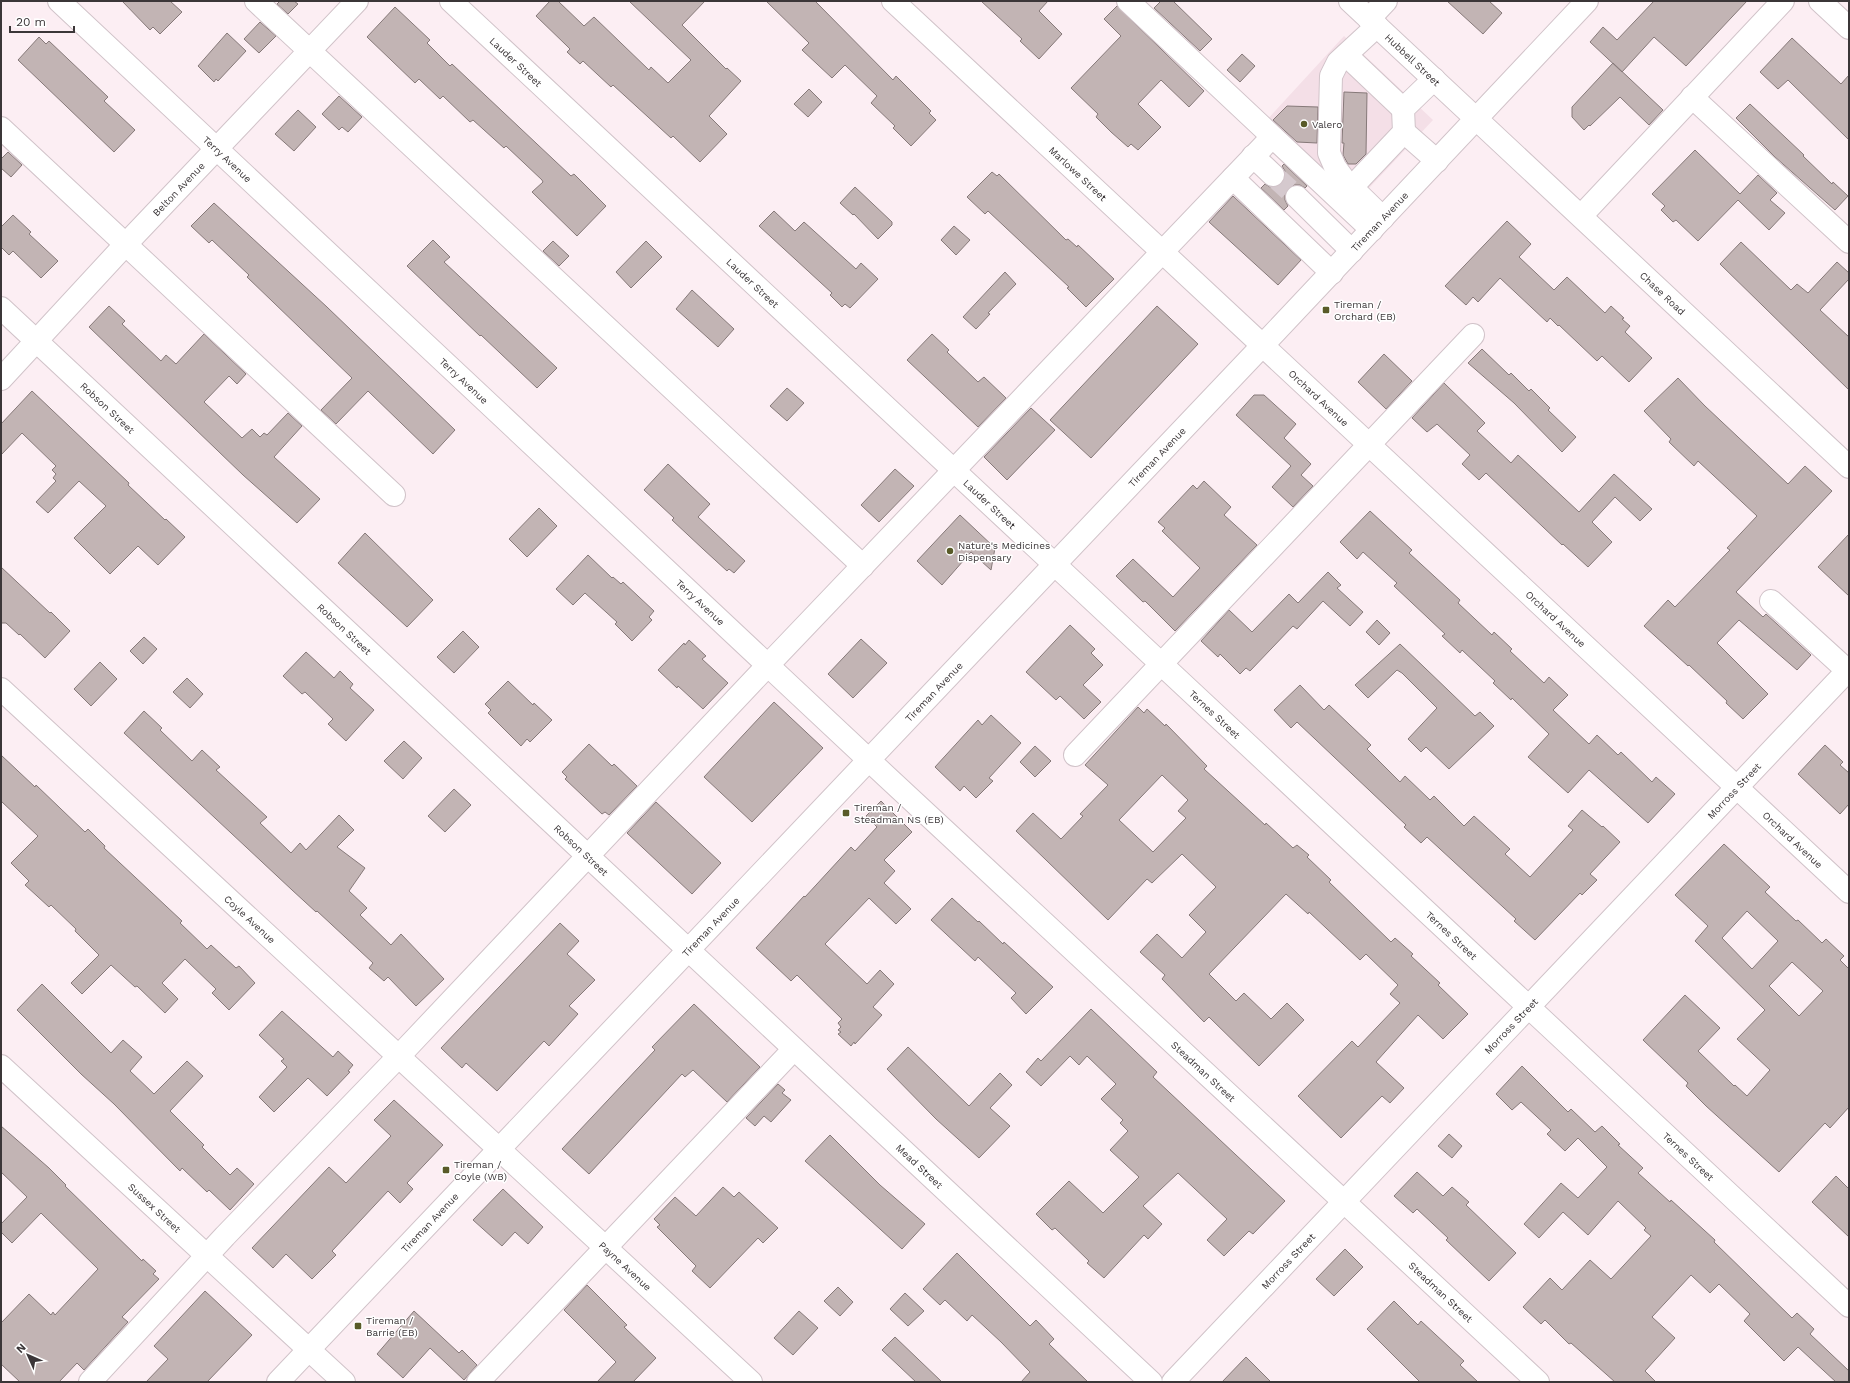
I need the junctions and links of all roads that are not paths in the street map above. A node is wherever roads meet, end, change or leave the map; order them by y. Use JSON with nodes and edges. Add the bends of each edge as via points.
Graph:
{"nodes":[{"id":1,"x":58,"y":1,"type":"edge"},
{"id":2,"x":256,"y":1,"type":"edge"},
{"id":3,"x":357,"y":1,"type":"edge"},
{"id":4,"x":451,"y":1,"type":"edge"},
{"id":5,"x":893,"y":1,"type":"edge"},
{"id":6,"x":1128,"y":1,"type":"edge"},
{"id":7,"x":1350,"y":1,"type":"edge"},
{"id":8,"x":1386,"y":1,"type":"edge"},
{"id":9,"x":1587,"y":1,"type":"edge"},
{"id":10,"x":1783,"y":1,"type":"edge"},
{"id":11,"x":1820,"y":1,"type":"edge"},
{"id":12,"x":1373,"y":22,"type":"junction"},
{"id":13,"x":1849,"y":28,"type":"edge"},
{"id":14,"x":309,"y":51,"type":"junction"},
{"id":15,"x":1346,"y":54,"type":"junction"},
{"id":16,"x":1434,"y":79,"type":"junction"},
{"id":17,"x":1692,"y":97,"type":"junction"},
{"id":18,"x":1403,"y":109,"type":"junction"},
{"id":19,"x":1476,"y":119,"type":"junction"},
{"id":20,"x":1,"y":128,"type":"edge"},
{"id":21,"x":1404,"y":132,"type":"junction"},
{"id":22,"x":1272,"y":137,"type":"junction"},
{"id":23,"x":217,"y":149,"type":"junction"},
{"id":24,"x":1253,"y":156,"type":"junction"},
{"id":25,"x":1437,"y":161,"type":"junction"},
{"id":26,"x":1273,"y":175,"type":"tunnel mouth"},
{"id":27,"x":1233,"y":178,"type":"junction"},
{"id":28,"x":1352,"y":187,"type":"junction"},
{"id":29,"x":1297,"y":197,"type":"tunnel mouth"},
{"id":30,"x":1581,"y":216,"type":"junction"},
{"id":31,"x":1377,"y":224,"type":"junction"},
{"id":32,"x":1849,"y":242,"type":"edge"},
{"id":33,"x":125,"y":245,"type":"junction"},
{"id":34,"x":1352,"y":251,"type":"junction"},
{"id":35,"x":1162,"y":252,"type":"junction"},
{"id":36,"x":1332,"y":273,"type":"junction"},
{"id":37,"x":1,"y":308,"type":"edge"},
{"id":38,"x":1473,"y":335,"type":"dead end"},
{"id":39,"x":36,"y":341,"type":"junction"},
{"id":40,"x":1262,"y":346,"type":"junction"},
{"id":41,"x":1,"y":379,"type":"edge"},
{"id":42,"x":1369,"y":445,"type":"junction"},
{"id":43,"x":1849,"y":467,"type":"edge"},
{"id":44,"x":953,"y":470,"type":"junction"},
{"id":45,"x":394,"y":495,"type":"dead end"},
{"id":46,"x":1054,"y":564,"type":"junction"},
{"id":47,"x":863,"y":566,"type":"junction"},
{"id":48,"x":1771,"y":601,"type":"dead end"},
{"id":49,"x":1161,"y":664,"type":"junction"},
{"id":50,"x":768,"y":665,"type":"junction"},
{"id":51,"x":1848,"y":670,"type":"edge"},
{"id":52,"x":1,"y":689,"type":"edge"},
{"id":53,"x":1075,"y":755,"type":"dead end"},
{"id":54,"x":870,"y":760,"type":"junction"},
{"id":55,"x":1737,"y":787,"type":"junction"},
{"id":56,"x":588,"y":856,"type":"junction"},
{"id":57,"x":1849,"y":892,"type":"edge"},
{"id":58,"x":688,"y":950,"type":"junction"},
{"id":59,"x":1528,"y":1007,"type":"junction"},
{"id":60,"x":794,"y":1049,"type":"junction"},
{"id":61,"x":400,"y":1055,"type":"junction"},
{"id":62,"x":1,"y":1066,"type":"edge"},
{"id":63,"x":500,"y":1148,"type":"junction"},
{"id":64,"x":1344,"y":1201,"type":"junction"},
{"id":65,"x":606,"y":1247,"type":"junction"},
{"id":66,"x":207,"y":1256,"type":"junction"},
{"id":67,"x":1849,"y":1306,"type":"edge"},
{"id":68,"x":309,"y":1350,"type":"junction"},
{"id":69,"x":90,"y":1382,"type":"edge"},
{"id":70,"x":278,"y":1382,"type":"edge"},
{"id":71,"x":344,"y":1382,"type":"edge"},
{"id":72,"x":478,"y":1382,"type":"edge"},
{"id":73,"x":752,"y":1382,"type":"edge"},
{"id":74,"x":1151,"y":1382,"type":"edge"},
{"id":75,"x":1173,"y":1382,"type":"edge"},
{"id":76,"x":1538,"y":1382,"type":"edge"}],
"edges":[{"from":1,"to":23,"type":"street","name":"Terry Avenue"},
{"from":2,"to":14,"type":"street"},
{"from":3,"to":14,"type":"street","name":"Belton Avenue"},
{"from":4,"to":44,"type":"street","name":"Lauder Street"},
{"from":5,"to":35,"type":"street","name":"Marlowe Street"},
{"from":6,"to":22,"type":"street"},
{"from":7,"to":12,"type":"street","name":"Hubbell Street"},
{"from":8,"to":12,"type":"street"},
{"from":9,"to":19,"type":"street","name":"Tireman Avenue"},
{"from":10,"to":17,"type":"street"},
{"from":11,"to":13,"type":"street"},
{"from":12,"to":15,"type":"street"},
{"from":12,"to":16,"type":"street","name":"Hubbell Street"},
{"from":14,"to":23,"type":"street","name":"Belton Avenue"},
{"from":14,"to":47,"type":"street"},
{"from":15,"to":18,"type":"street"},
{"from":15,"to":28,"type":"street","via":[[1338,62],[1331,76],[1329,153],[1335,167]]},
{"from":16,"to":18,"type":"street"},
{"from":16,"to":19,"type":"street","name":"Hubbell Street"},
{"from":17,"to":30,"type":"street"},
{"from":17,"to":32,"type":"street"},
{"from":18,"to":21,"type":"street"},
{"from":19,"to":25,"type":"street","name":"Tireman Avenue"},
{"from":19,"to":30,"type":"street","name":"Chase Road"},
{"from":20,"to":33,"type":"street"},
{"from":21,"to":25,"type":"street"},
{"from":21,"to":28,"type":"street"},
{"from":22,"to":24,"type":"street"},
{"from":22,"to":31,"type":"street"},
{"from":23,"to":33,"type":"street","name":"Belton Avenue"},
{"from":23,"to":50,"type":"street","name":"Terry Avenue"},
{"from":24,"to":26,"type":"street"},
{"from":24,"to":27,"type":"street"},
{"from":25,"to":31,"type":"street","name":"Tireman Avenue"},
{"from":27,"to":35,"type":"street"},
{"from":27,"to":36,"type":"street"},
{"from":28,"to":31,"type":"street"},
{"from":29,"to":34,"type":"street"},
{"from":30,"to":43,"type":"street","name":"Chase Road"},
{"from":31,"to":34,"type":"street","name":"Tireman Avenue"},
{"from":33,"to":39,"type":"street","name":"Belton Avenue"},
{"from":33,"to":45,"type":"street"},
{"from":34,"to":36,"type":"street","name":"Tireman Avenue"},
{"from":35,"to":40,"type":"street","name":"Marlowe Street"},
{"from":35,"to":44,"type":"street"},
{"from":36,"to":40,"type":"street","name":"Tireman Avenue"},
{"from":37,"to":39,"type":"street","name":"Robson Street"},
{"from":38,"to":42,"type":"street"},
{"from":39,"to":41,"type":"street","name":"Belton Avenue"},
{"from":39,"to":56,"type":"street","name":"Robson Street"},
{"from":40,"to":42,"type":"street","name":"Orchard Avenue"},
{"from":40,"to":46,"type":"street","name":"Tireman Avenue"},
{"from":42,"to":49,"type":"street"},
{"from":42,"to":55,"type":"street","name":"Orchard Avenue"},
{"from":44,"to":46,"type":"street","name":"Lauder Street"},
{"from":44,"to":47,"type":"street"},
{"from":46,"to":49,"type":"street","name":"Ternes Street"},
{"from":46,"to":54,"type":"street","name":"Tireman Avenue"},
{"from":47,"to":50,"type":"street"},
{"from":48,"to":51,"type":"street"},
{"from":49,"to":53,"type":"street"},
{"from":49,"to":59,"type":"street","name":"Ternes Street"},
{"from":50,"to":54,"type":"street","name":"Terry Avenue"},
{"from":50,"to":56,"type":"street"},
{"from":51,"to":55,"type":"street","name":"Morross Street"},
{"from":52,"to":61,"type":"street","name":"Coyle Avenue"},
{"from":54,"to":58,"type":"street","name":"Tireman Avenue"},
{"from":54,"to":64,"type":"street","name":"Steadman Street"},
{"from":55,"to":57,"type":"street","name":"Orchard Avenue"},
{"from":55,"to":59,"type":"street","name":"Morross Street"},
{"from":56,"to":58,"type":"street","name":"Robson Street"},
{"from":56,"to":61,"type":"street"},
{"from":58,"to":60,"type":"street","name":"Mead Street"},
{"from":58,"to":63,"type":"street","name":"Tireman Avenue"},
{"from":59,"to":64,"type":"street","name":"Morross Street"},
{"from":59,"to":67,"type":"street","name":"Ternes Street"},
{"from":60,"to":65,"type":"street"},
{"from":60,"to":74,"type":"street","name":"Mead Street"},
{"from":61,"to":63,"type":"street","name":"Coyle Avenue"},
{"from":61,"to":66,"type":"street"},
{"from":62,"to":66,"type":"street","name":"Sussex Street"},
{"from":63,"to":65,"type":"street","name":"Payne Avenue"},
{"from":63,"to":68,"type":"street","name":"Tireman Avenue"},
{"from":64,"to":75,"type":"street","name":"Morross Street"},
{"from":64,"to":76,"type":"street","name":"Steadman Street"},
{"from":65,"to":72,"type":"street"},
{"from":65,"to":73,"type":"street","name":"Payne Avenue"},
{"from":66,"to":68,"type":"street","name":"Sussex Street"},
{"from":66,"to":69,"type":"street"},
{"from":68,"to":70,"type":"street","name":"Tireman Avenue"},
{"from":68,"to":71,"type":"street","name":"Sussex Street"}]}
